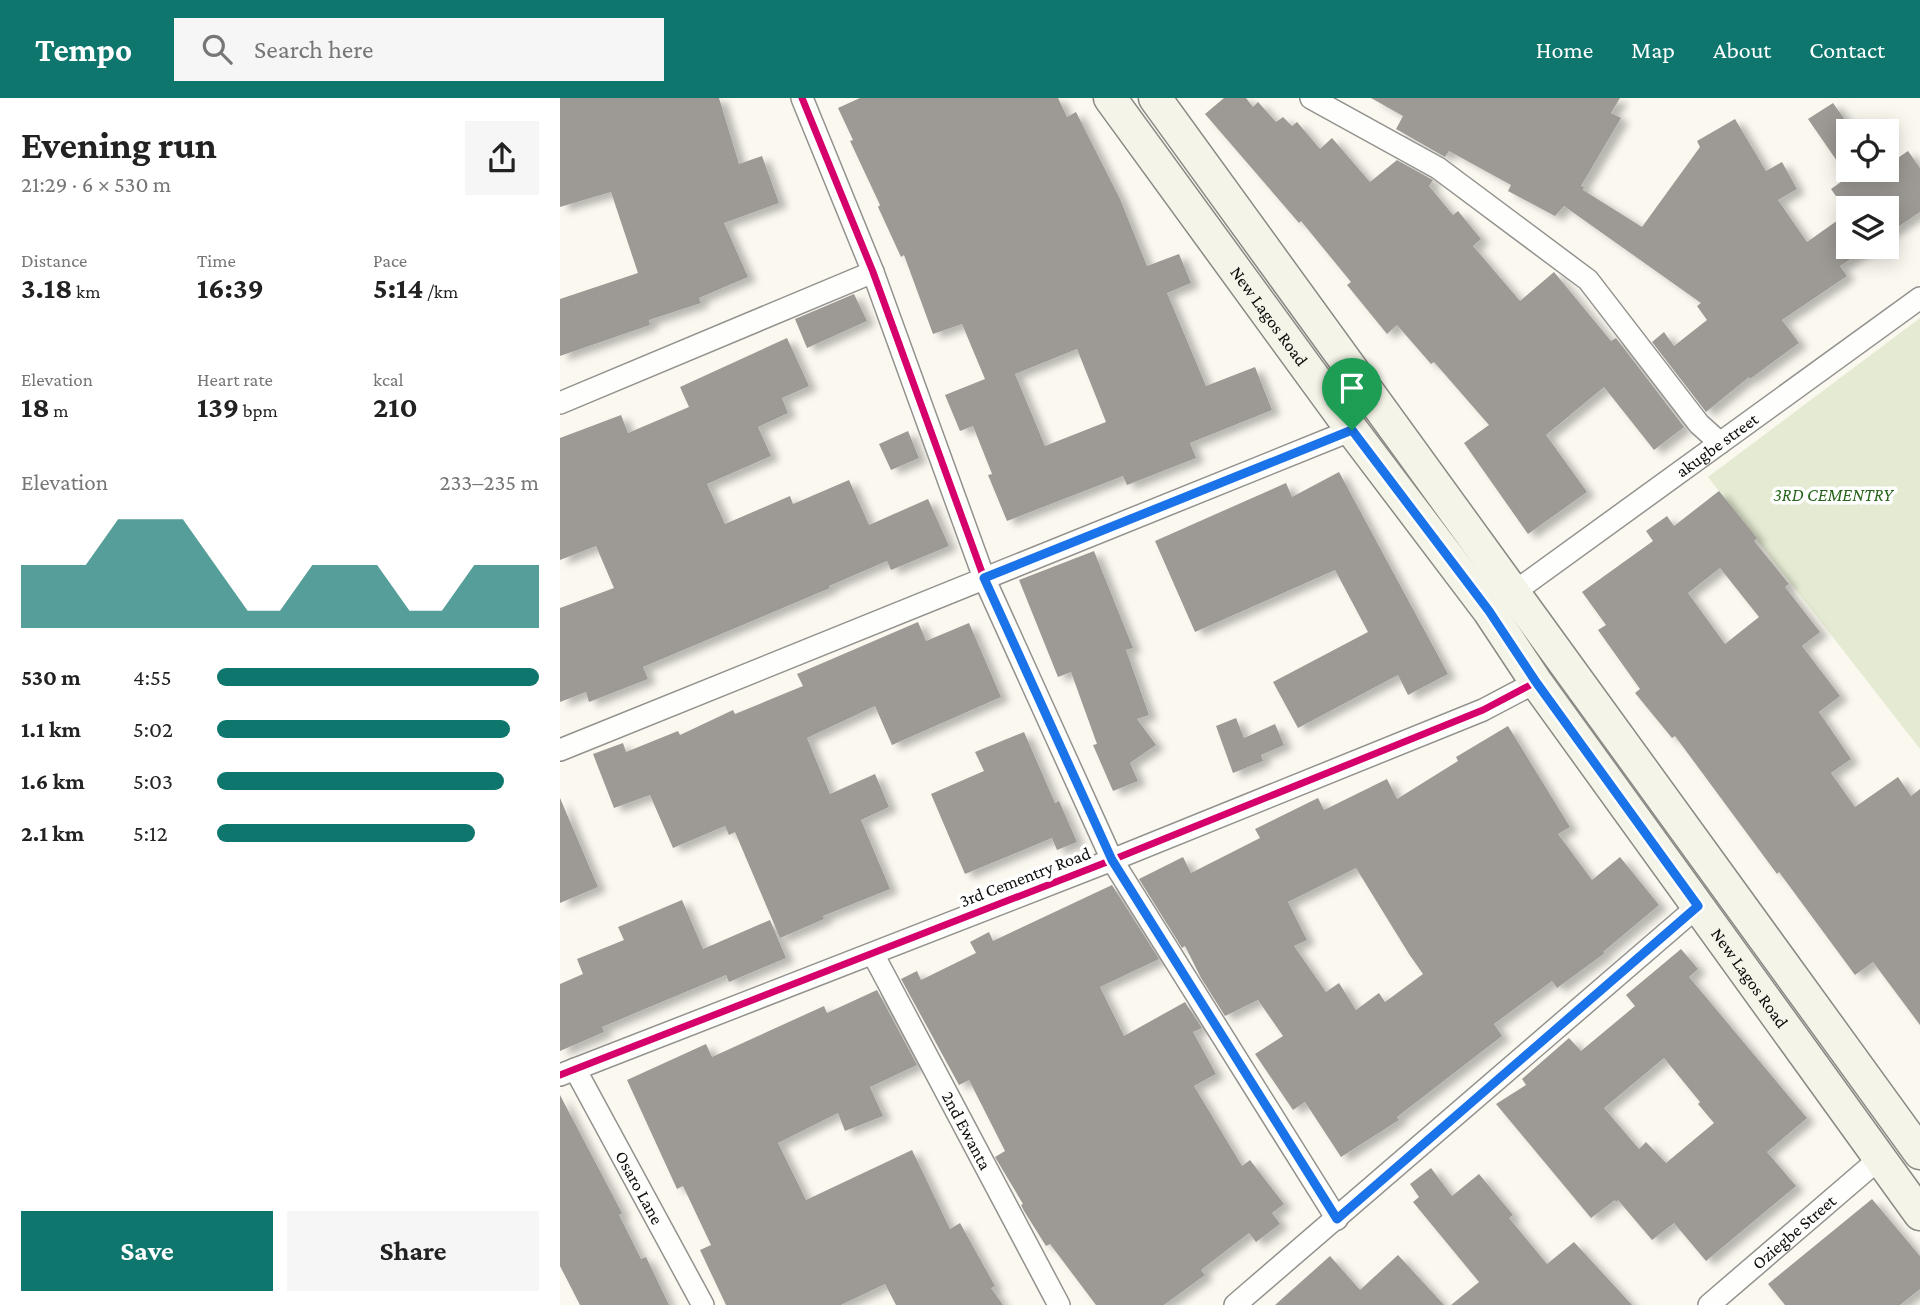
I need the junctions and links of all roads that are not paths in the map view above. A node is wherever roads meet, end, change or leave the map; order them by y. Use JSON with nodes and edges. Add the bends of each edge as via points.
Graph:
{"nodes":[{"id":1,"x":802,"y":98,"type":"edge"},
{"id":2,"x":1110,"y":98,"type":"edge"},
{"id":3,"x":1155,"y":98,"type":"edge"},
{"id":4,"x":1311,"y":98,"type":"edge"},
{"id":5,"x":873,"y":271,"type":"junction"},
{"id":6,"x":1920,"y":298,"type":"edge"},
{"id":7,"x":560,"y":403,"type":"edge"},
{"id":8,"x":1352,"y":430,"type":"junction"},
{"id":9,"x":1720,"y":443,"type":"junction"},
{"id":10,"x":984,"y":578,"type":"junction"},
{"id":11,"x":1513,"y":593,"type":"junction"},
{"id":12,"x":1536,"y":682,"type":"junction"},
{"id":13,"x":560,"y":750,"type":"edge"},
{"id":14,"x":1112,"y":860,"type":"junction"},
{"id":15,"x":1698,"y":906,"type":"junction"},
{"id":16,"x":873,"y":954,"type":"junction"},
{"id":17,"x":568,"y":1072,"type":"edge"},
{"id":18,"x":1920,"y":1153,"type":"edge"},
{"id":19,"x":1879,"y":1159,"type":"junction"},
{"id":20,"x":1920,"y":1214,"type":"edge"},
{"id":21,"x":1337,"y":1219,"type":"junction"},
{"id":22,"x":703,"y":1305,"type":"edge"},
{"id":23,"x":1059,"y":1305,"type":"edge"},
{"id":24,"x":1236,"y":1305,"type":"edge"},
{"id":25,"x":1709,"y":1305,"type":"edge"}],
"edges":[{"from":1,"to":5,"type":"street"},
{"from":2,"to":8,"type":"main road","name":"New Lagos Road"},
{"from":3,"to":11,"type":"main road","name":"New Lagos Road"},
{"from":4,"to":9,"type":"street","via":[[1438,168],[1588,280],[1699,424]]},
{"from":5,"to":7,"type":"street"},
{"from":5,"to":10,"type":"street"},
{"from":6,"to":9,"type":"street","name":"akugbe street"},
{"from":8,"to":10,"type":"street"},
{"from":8,"to":12,"type":"main road","name":"New Lagos Road","via":[[1489,611]]},
{"from":9,"to":11,"type":"street","name":"akugbe street"},
{"from":10,"to":13,"type":"street"},
{"from":10,"to":14,"type":"street"},
{"from":11,"to":18,"type":"main road","name":"New Lagos Road"},
{"from":12,"to":14,"type":"street","name":"3rd Cementry Road","via":[[1483,710]]},
{"from":12,"to":15,"type":"main road","name":"New Lagos Road"},
{"from":14,"to":16,"type":"street","name":"3rd Cementry Road"},
{"from":14,"to":21,"type":"street"},
{"from":15,"to":19,"type":"main road","name":"New Lagos Road"},
{"from":15,"to":21,"type":"street"},
{"from":16,"to":17,"type":"street","name":"3rd Cementry Road"},
{"from":16,"to":23,"type":"street","name":"2nd Ewanta"},
{"from":17,"to":22,"type":"street","name":"Osaro Lane"},
{"from":19,"to":20,"type":"main road","name":"New Lagos Road"},
{"from":19,"to":25,"type":"street","name":"Oziegbe Street"},
{"from":21,"to":24,"type":"street"}]}
